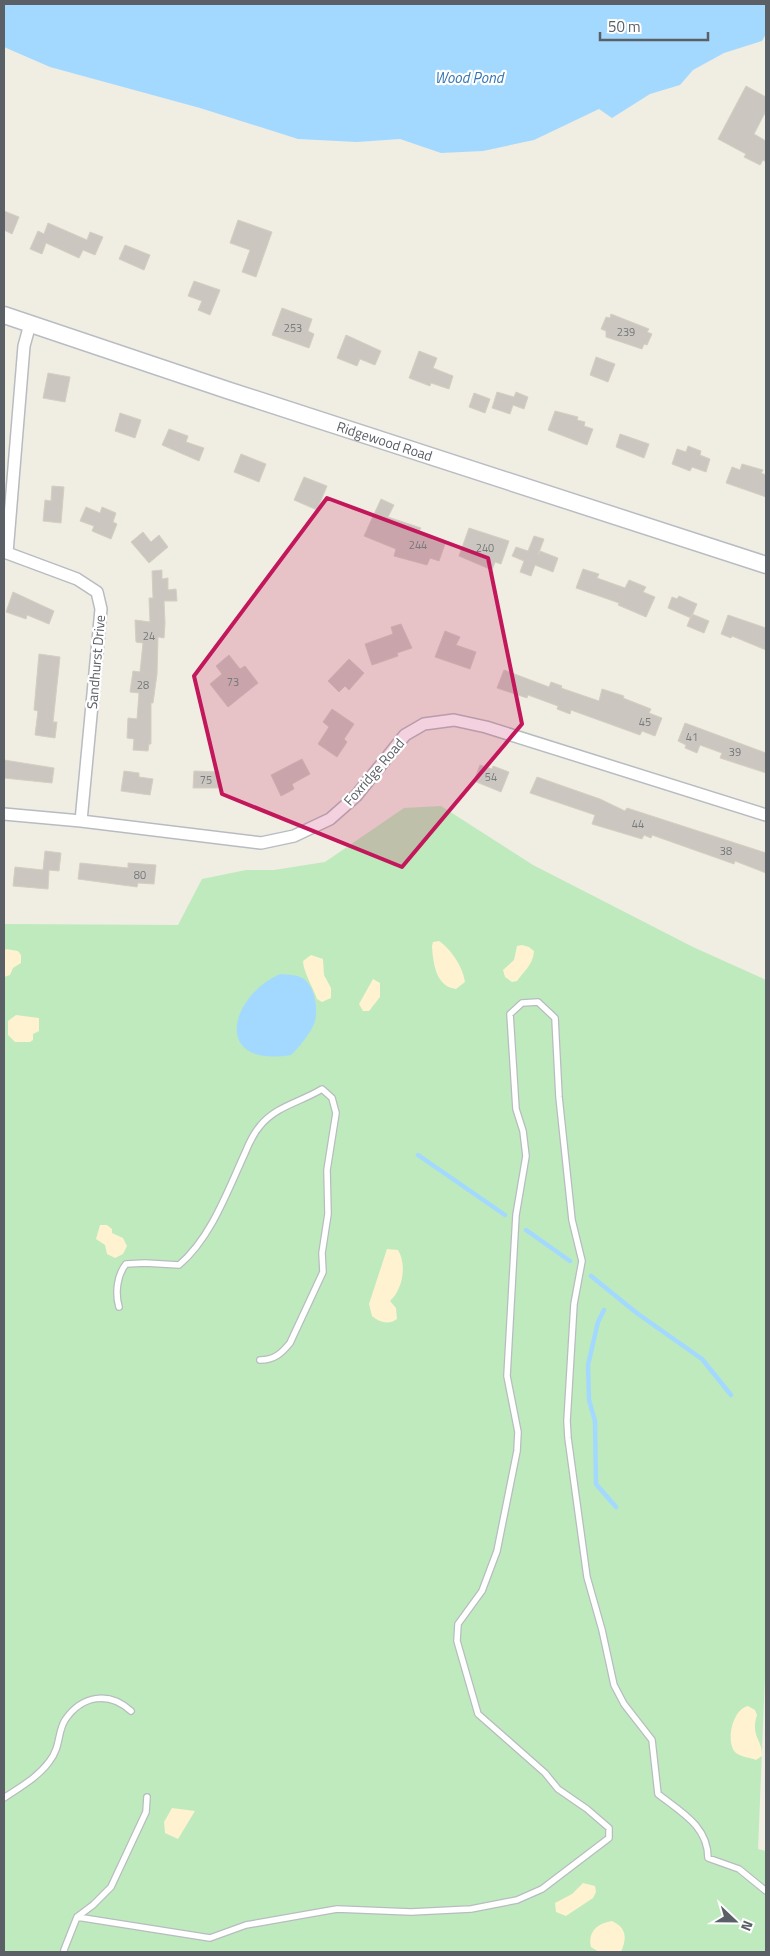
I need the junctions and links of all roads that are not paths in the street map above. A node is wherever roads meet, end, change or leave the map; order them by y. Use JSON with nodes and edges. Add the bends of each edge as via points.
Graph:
{"nodes":[{"id":1,"x":4,"y":315,"type":"edge"},
{"id":2,"x":30,"y":324,"type":"junction"},
{"id":3,"x":5,"y":553,"type":"edge"},
{"id":4,"x":766,"y":565,"type":"edge"},
{"id":5,"x":4,"y":814,"type":"edge"},
{"id":6,"x":766,"y":816,"type":"edge"},
{"id":7,"x":80,"y":821,"type":"junction"},
{"id":8,"x":119,"y":1307,"type":"dead end"},
{"id":9,"x":260,"y":1360,"type":"dead end"},
{"id":10,"x":131,"y":1711,"type":"dead end"},
{"id":11,"x":147,"y":1797,"type":"dead end"},
{"id":12,"x":4,"y":1798,"type":"edge"},
{"id":13,"x":766,"y":1891,"type":"edge"},
{"id":14,"x":77,"y":1917,"type":"junction"},
{"id":15,"x":64,"y":1950,"type":"dead end"}],
"edges":[{"from":1,"to":2,"type":"main road","name":"Ridgewood Road"},
{"from":2,"to":3,"type":"street","name":"Sandhurst Drive","via":[[24,346]]},
{"from":2,"to":4,"type":"main road","name":"Ridgewood Road"},
{"from":3,"to":7,"type":"street","name":"Sandhurst Drive","via":[[77,579],[97,592],[101,609]]},
{"from":5,"to":7,"type":"street","name":"Foxridge Road"},
{"from":6,"to":7,"type":"street","name":"Foxridge Road","via":[[486,727],[454,720],[424,724],[405,735],[356,796],[330,818],[294,836],[261,843]]},
{"from":8,"to":9,"type":"lane","via":[[118,1284],[126,1264],[179,1265],[194,1251],[212,1221],[260,1126],[290,1103],[322,1089],[332,1098],[336,1113],[327,1170],[328,1214],[322,1253],[323,1272],[290,1343],[271,1360]]},
{"from":10,"to":12,"type":"lane","via":[[111,1698],[84,1703],[66,1719],[59,1747],[48,1764],[34,1778]]},
{"from":11,"to":14,"type":"lane","via":[[146,1812],[111,1887]]},
{"from":13,"to":14,"type":"lane","via":[[739,1868],[708,1858],[708,1844],[699,1827],[658,1794],[652,1740],[624,1704],[614,1685],[587,1577],[568,1438],[574,1304],[582,1261],[572,1220],[559,1097],[555,1018],[538,1002],[522,1003],[510,1014],[516,1109],[526,1156],[516,1215],[507,1376],[518,1432],[517,1451],[497,1551],[482,1590],[458,1624],[457,1641],[478,1714],[558,1789],[609,1828],[609,1838],[542,1889],[516,1900],[471,1909],[411,1912],[337,1909],[246,1925],[210,1938]]},
{"from":14,"to":15,"type":"lane"}]}
